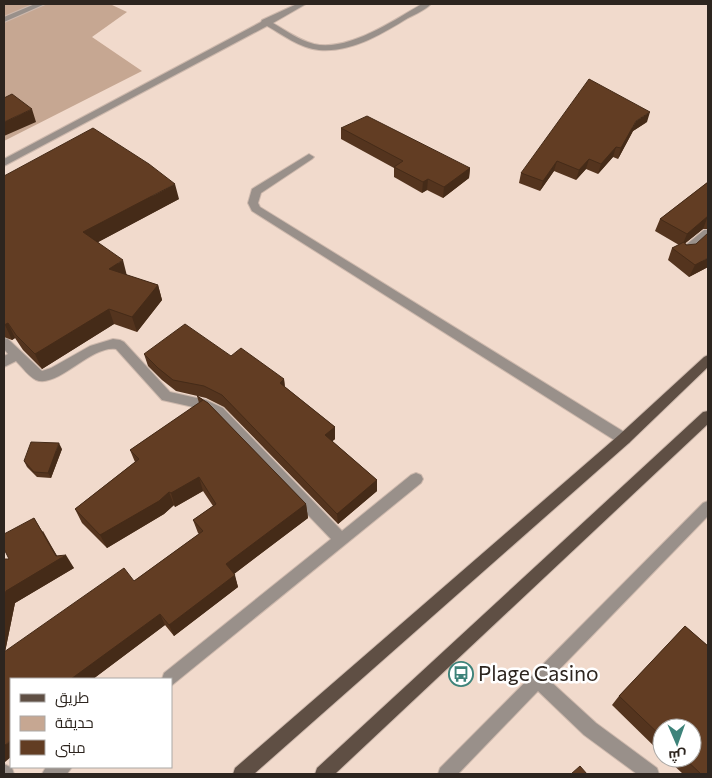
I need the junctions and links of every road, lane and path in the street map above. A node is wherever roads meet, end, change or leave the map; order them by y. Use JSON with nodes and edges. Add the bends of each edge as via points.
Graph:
{"nodes":[{"id":1,"x":41,"y":4,"type":"edge"},
{"id":2,"x":302,"y":4,"type":"edge"},
{"id":3,"x":427,"y":4,"type":"edge"},
{"id":4,"x":4,"y":20,"type":"edge"},
{"id":5,"x":265,"y":22,"type":"junction"},
{"id":6,"x":309,"y":157,"type":"dead end"},
{"id":7,"x":4,"y":163,"type":"edge"},
{"id":8,"x":708,"y":233,"type":"edge"},
{"id":9,"x":685,"y":252,"type":"edge"},
{"id":10,"x":4,"y":342,"type":"edge"},
{"id":11,"x":16,"y":355,"type":"junction"},
{"id":12,"x":708,"y":360,"type":"edge"},
{"id":13,"x":4,"y":362,"type":"edge"},
{"id":14,"x":708,"y":416,"type":"edge"},
{"id":15,"x":624,"y":439,"type":"junction"},
{"id":16,"x":416,"y":479,"type":"dead end"},
{"id":17,"x":708,"y":507,"type":"edge"},
{"id":18,"x":342,"y":540,"type":"junction"},
{"id":19,"x":171,"y":678,"type":"edge"},
{"id":20,"x":538,"y":681,"type":"junction"},
{"id":21,"x":61,"y":768,"type":"edge"},
{"id":22,"x":50,"y":774,"type":"edge"},
{"id":23,"x":241,"y":774,"type":"edge"},
{"id":24,"x":324,"y":774,"type":"edge"},
{"id":25,"x":446,"y":774,"type":"edge"},
{"id":26,"x":651,"y":774,"type":"edge"}],
"edges":[{"from":1,"to":4,"type":"street"},
{"from":2,"to":5,"type":"street"},
{"from":3,"to":5,"type":"street","via":[[354,43],[337,48],[302,43]]},
{"from":5,"to":7,"type":"street"},
{"from":6,"to":15,"type":"street","via":[[256,191],[253,203],[256,209]]},
{"from":8,"to":9,"type":"street"},
{"from":10,"to":11,"type":"street"},
{"from":11,"to":13,"type":"street"},
{"from":11,"to":18,"type":"street","via":[[39,376],[48,375],[97,348],[108,344],[120,345],[166,396],[209,406],[218,412]]},
{"from":12,"to":15,"type":"main road"},
{"from":14,"to":24,"type":"main road"},
{"from":15,"to":23,"type":"main road"},
{"from":16,"to":18,"type":"street"},
{"from":17,"to":20,"type":"street"},
{"from":18,"to":19,"type":"street"},
{"from":20,"to":25,"type":"street"},
{"from":20,"to":26,"type":"street","via":[[590,729]]},
{"from":21,"to":22,"type":"street"}]}
